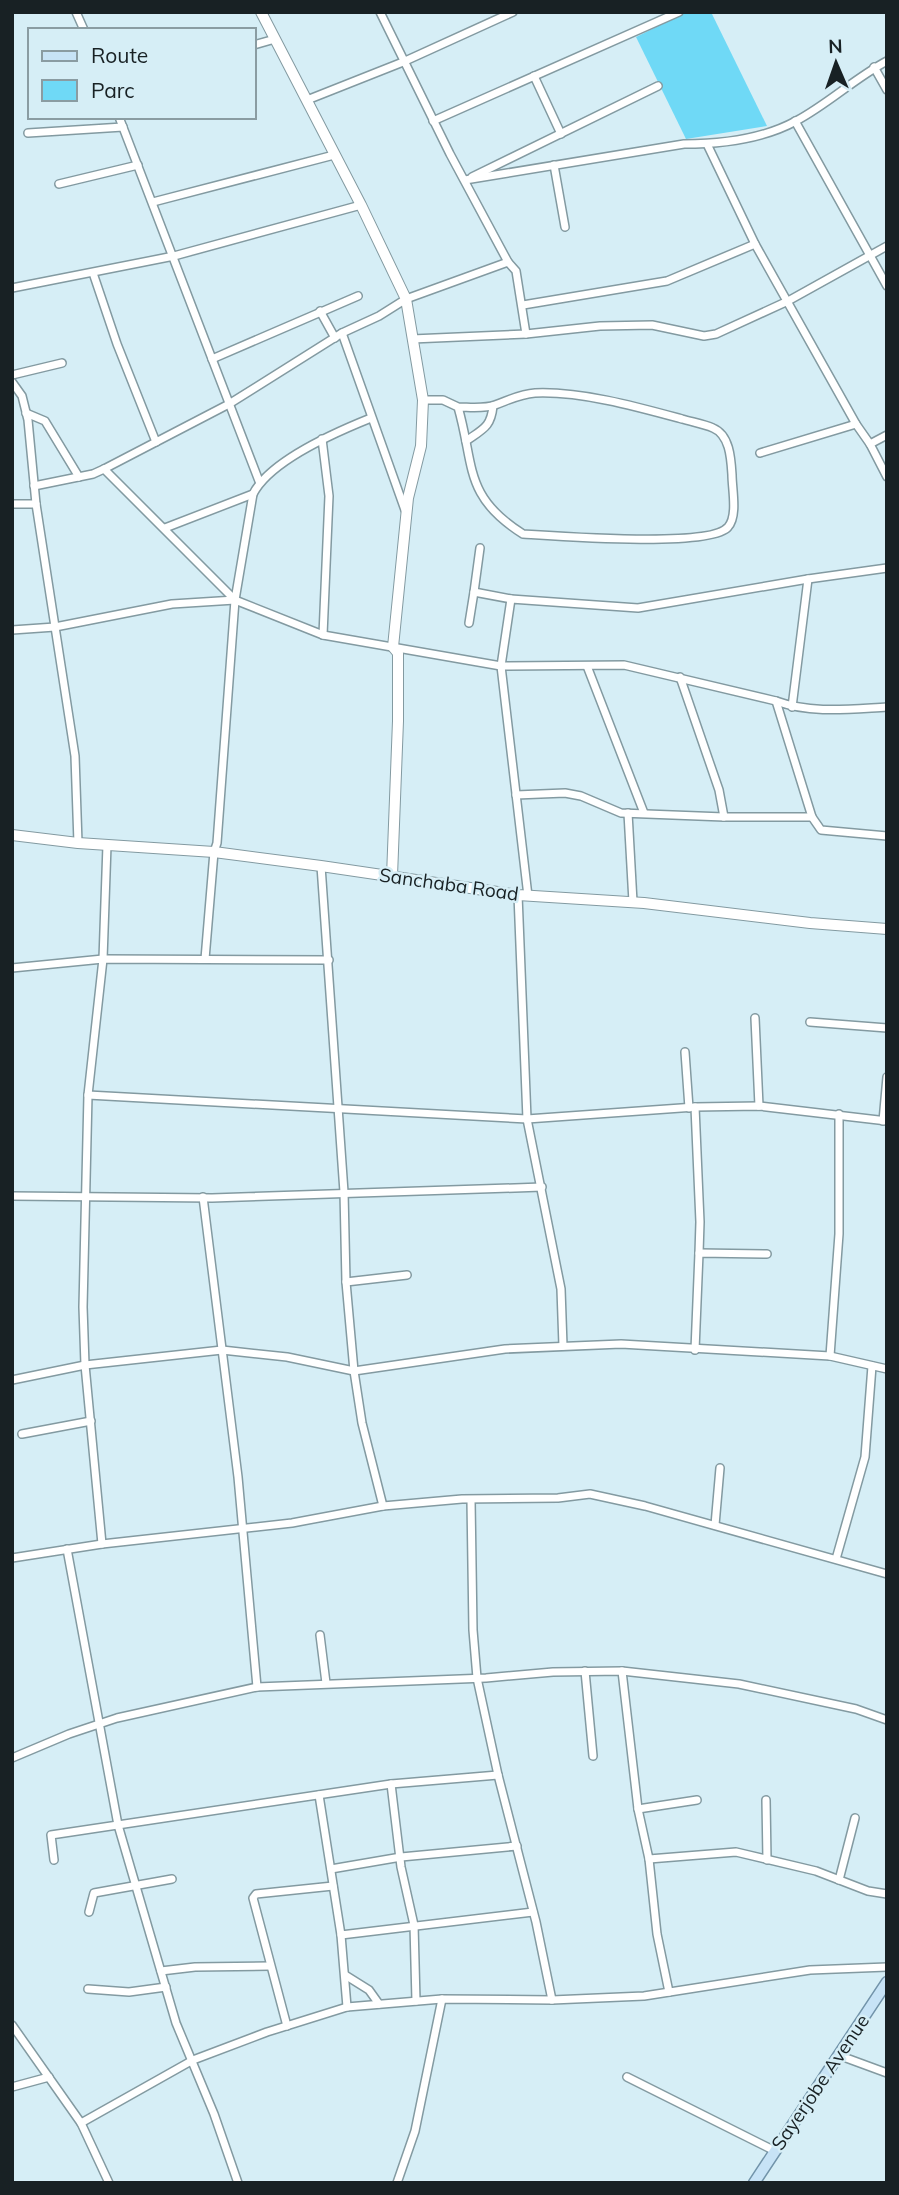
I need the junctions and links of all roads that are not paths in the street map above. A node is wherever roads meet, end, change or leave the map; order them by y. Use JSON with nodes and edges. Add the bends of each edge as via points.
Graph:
{"nodes":[{"id":1,"x":76,"y":12,"type":"edge"},
{"id":2,"x":261,"y":12,"type":"edge"},
{"id":3,"x":380,"y":12,"type":"edge"},
{"id":4,"x":679,"y":12,"type":"edge"},
{"id":5,"x":508,"y":13,"type":"edge"},
{"id":6,"x":83,"y":28,"type":"edge"},
{"id":7,"x":275,"y":39,"type":"junction"},
{"id":8,"x":256,"y":44,"type":"edge"},
{"id":9,"x":887,"y":61,"type":"edge"},
{"id":10,"x":403,"y":62,"type":"junction"},
{"id":11,"x":874,"y":67,"type":"junction"},
{"id":12,"x":534,"y":76,"type":"junction"},
{"id":13,"x":658,"y":86,"type":"dead end"},
{"id":14,"x":887,"y":90,"type":"edge"},
{"id":15,"x":306,"y":100,"type":"junction"},
{"id":16,"x":121,"y":119,"type":"edge"},
{"id":17,"x":433,"y":121,"type":"junction"},
{"id":18,"x":795,"y":121,"type":"junction"},
{"id":19,"x":123,"y":127,"type":"junction"},
{"id":20,"x":28,"y":133,"type":"dead end"},
{"id":21,"x":561,"y":134,"type":"junction"},
{"id":22,"x":707,"y":144,"type":"junction"},
{"id":23,"x":334,"y":155,"type":"junction"},
{"id":24,"x":138,"y":165,"type":"junction"},
{"id":25,"x":555,"y":165,"type":"junction"},
{"id":26,"x":465,"y":180,"type":"junction"},
{"id":27,"x":59,"y":184,"type":"dead end"},
{"id":28,"x":153,"y":202,"type":"junction"},
{"id":29,"x":361,"y":205,"type":"junction"},
{"id":30,"x":565,"y":227,"type":"dead end"},
{"id":31,"x":755,"y":244,"type":"junction"},
{"id":32,"x":887,"y":246,"type":"edge"},
{"id":33,"x":870,"y":254,"type":"junction"},
{"id":34,"x":174,"y":256,"type":"junction"},
{"id":35,"x":508,"y":262,"type":"junction"},
{"id":36,"x":93,"y":273,"type":"junction"},
{"id":37,"x":887,"y":286,"type":"edge"},
{"id":38,"x":12,"y":288,"type":"edge"},
{"id":39,"x":358,"y":296,"type":"dead end"},
{"id":40,"x":406,"y":299,"type":"junction"},
{"id":41,"x":788,"y":301,"type":"junction"},
{"id":42,"x":523,"y":305,"type":"junction"},
{"id":43,"x":320,"y":311,"type":"junction"},
{"id":44,"x":526,"y":334,"type":"junction"},
{"id":45,"x":338,"y":336,"type":"junction"},
{"id":46,"x":412,"y":339,"type":"junction"},
{"id":47,"x":212,"y":359,"type":"junction"},
{"id":48,"x":62,"y":363,"type":"dead end"},
{"id":49,"x":12,"y":376,"type":"edge"},
{"id":50,"x":12,"y":382,"type":"edge"},
{"id":51,"x":423,"y":400,"type":"junction"},
{"id":52,"x":229,"y":404,"type":"junction"},
{"id":53,"x":493,"y":406,"type":"junction"},
{"id":54,"x":458,"y":407,"type":"junction"},
{"id":55,"x":26,"y":414,"type":"junction"},
{"id":56,"x":371,"y":418,"type":"junction"},
{"id":57,"x":856,"y":424,"type":"junction"},
{"id":58,"x":887,"y":435,"type":"edge"},
{"id":59,"x":322,"y":439,"type":"junction"},
{"id":60,"x":466,"y":441,"type":"junction"},
{"id":61,"x":156,"y":442,"type":"junction"},
{"id":62,"x":870,"y":444,"type":"junction"},
{"id":63,"x":760,"y":453,"type":"dead end"},
{"id":64,"x":104,"y":469,"type":"junction"},
{"id":65,"x":79,"y":477,"type":"junction"},
{"id":66,"x":887,"y":477,"type":"edge"},
{"id":67,"x":259,"y":481,"type":"junction"},
{"id":68,"x":34,"y":486,"type":"junction"},
{"id":69,"x":253,"y":494,"type":"junction"},
{"id":70,"x":36,"y":503,"type":"junction"},
{"id":71,"x":12,"y":504,"type":"edge"},
{"id":72,"x":406,"y":514,"type":"junction"},
{"id":73,"x":165,"y":528,"type":"junction"},
{"id":74,"x":480,"y":548,"type":"dead end"},
{"id":75,"x":887,"y":568,"type":"edge"},
{"id":76,"x":808,"y":579,"type":"junction"},
{"id":77,"x":474,"y":593,"type":"junction"},
{"id":78,"x":511,"y":599,"type":"junction"},
{"id":79,"x":235,"y":600,"type":"junction"},
{"id":80,"x":469,"y":623,"type":"dead end"},
{"id":81,"x":55,"y":627,"type":"junction"},
{"id":82,"x":12,"y":630,"type":"edge"},
{"id":83,"x":323,"y":635,"type":"junction"},
{"id":84,"x":393,"y":647,"type":"junction"},
{"id":85,"x":501,"y":666,"type":"junction"},
{"id":86,"x":587,"y":666,"type":"junction"},
{"id":87,"x":680,"y":677,"type":"junction"},
{"id":88,"x":776,"y":701,"type":"junction"},
{"id":89,"x":792,"y":707,"type":"junction"},
{"id":90,"x":887,"y":707,"type":"edge"},
{"id":91,"x":516,"y":795,"type":"junction"},
{"id":92,"x":628,"y":813,"type":"junction"},
{"id":93,"x":643,"y":813,"type":"junction"},
{"id":94,"x":724,"y":817,"type":"junction"},
{"id":95,"x":812,"y":817,"type":"junction"},
{"id":96,"x":12,"y":835,"type":"edge"},
{"id":97,"x":887,"y":836,"type":"edge"},
{"id":98,"x":78,"y":843,"type":"junction"},
{"id":99,"x":107,"y":845,"type":"junction"},
{"id":100,"x":214,"y":852,"type":"junction"},
{"id":101,"x":321,"y":866,"type":"junction"},
{"id":102,"x":392,"y":876,"type":"junction"},
{"id":103,"x":523,"y":895,"type":"junction"},
{"id":104,"x":633,"y":902,"type":"junction"},
{"id":105,"x":887,"y":929,"type":"edge"},
{"id":106,"x":103,"y":959,"type":"junction"},
{"id":107,"x":205,"y":959,"type":"junction"},
{"id":108,"x":329,"y":960,"type":"junction"},
{"id":109,"x":12,"y":968,"type":"edge"},
{"id":110,"x":755,"y":1018,"type":"dead end"},
{"id":111,"x":810,"y":1022,"type":"dead end"},
{"id":112,"x":887,"y":1028,"type":"edge"},
{"id":113,"x":685,"y":1052,"type":"dead end"},
{"id":114,"x":887,"y":1077,"type":"edge"},
{"id":115,"x":88,"y":1095,"type":"junction"},
{"id":116,"x":759,"y":1106,"type":"junction"},
{"id":117,"x":692,"y":1107,"type":"junction"},
{"id":118,"x":338,"y":1109,"type":"junction"},
{"id":119,"x":839,"y":1114,"type":"junction"},
{"id":120,"x":527,"y":1119,"type":"junction"},
{"id":121,"x":885,"y":1121,"type":"edge"},
{"id":122,"x":542,"y":1187,"type":"junction"},
{"id":123,"x":344,"y":1192,"type":"junction"},
{"id":124,"x":12,"y":1196,"type":"edge"},
{"id":125,"x":84,"y":1196,"type":"junction"},
{"id":126,"x":203,"y":1198,"type":"junction"},
{"id":127,"x":699,"y":1253,"type":"junction"},
{"id":128,"x":767,"y":1254,"type":"dead end"},
{"id":129,"x":407,"y":1275,"type":"dead end"},
{"id":130,"x":346,"y":1282,"type":"junction"},
{"id":131,"x":563,"y":1346,"type":"junction"},
{"id":132,"x":222,"y":1350,"type":"junction"},
{"id":133,"x":695,"y":1350,"type":"junction"},
{"id":134,"x":830,"y":1356,"type":"junction"},
{"id":135,"x":85,"y":1365,"type":"junction"},
{"id":136,"x":872,"y":1366,"type":"junction"},
{"id":137,"x":887,"y":1369,"type":"edge"},
{"id":138,"x":354,"y":1371,"type":"junction"},
{"id":139,"x":12,"y":1380,"type":"edge"},
{"id":140,"x":91,"y":1421,"type":"junction"},
{"id":141,"x":22,"y":1434,"type":"dead end"},
{"id":142,"x":720,"y":1468,"type":"dead end"},
{"id":143,"x":471,"y":1500,"type":"junction"},
{"id":144,"x":383,"y":1506,"type":"junction"},
{"id":145,"x":715,"y":1525,"type":"junction"},
{"id":146,"x":242,"y":1530,"type":"junction"},
{"id":147,"x":102,"y":1544,"type":"junction"},
{"id":148,"x":67,"y":1549,"type":"junction"},
{"id":149,"x":12,"y":1558,"type":"edge"},
{"id":150,"x":836,"y":1559,"type":"junction"},
{"id":151,"x":887,"y":1574,"type":"edge"},
{"id":152,"x":320,"y":1635,"type":"dead end"},
{"id":153,"x":585,"y":1671,"type":"junction"},
{"id":154,"x":622,"y":1671,"type":"junction"},
{"id":155,"x":477,"y":1678,"type":"junction"},
{"id":156,"x":327,"y":1683,"type":"junction"},
{"id":157,"x":257,"y":1687,"type":"junction"},
{"id":158,"x":887,"y":1720,"type":"edge"},
{"id":159,"x":101,"y":1723,"type":"junction"},
{"id":160,"x":593,"y":1756,"type":"dead end"},
{"id":161,"x":12,"y":1758,"type":"edge"},
{"id":162,"x":498,"y":1774,"type":"junction"},
{"id":163,"x":391,"y":1784,"type":"junction"},
{"id":164,"x":319,"y":1795,"type":"junction"},
{"id":165,"x":697,"y":1800,"type":"dead end"},
{"id":166,"x":766,"y":1800,"type":"dead end"},
{"id":167,"x":638,"y":1809,"type":"junction"},
{"id":168,"x":855,"y":1818,"type":"dead end"},
{"id":169,"x":118,"y":1825,"type":"junction"},
{"id":170,"x":517,"y":1846,"type":"junction"},
{"id":171,"x":401,"y":1857,"type":"junction"},
{"id":172,"x":649,"y":1859,"type":"junction"},
{"id":173,"x":54,"y":1860,"type":"dead end"},
{"id":174,"x":767,"y":1860,"type":"junction"},
{"id":175,"x":331,"y":1868,"type":"junction"},
{"id":176,"x":172,"y":1879,"type":"dead end"},
{"id":177,"x":839,"y":1880,"type":"junction"},
{"id":178,"x":333,"y":1886,"type":"junction"},
{"id":179,"x":136,"y":1887,"type":"junction"},
{"id":180,"x":887,"y":1894,"type":"edge"},
{"id":181,"x":89,"y":1912,"type":"dead end"},
{"id":182,"x":533,"y":1912,"type":"junction"},
{"id":183,"x":414,"y":1925,"type":"junction"},
{"id":184,"x":341,"y":1936,"type":"junction"},
{"id":185,"x":270,"y":1966,"type":"junction"},
{"id":186,"x":887,"y":1967,"type":"edge"},
{"id":187,"x":161,"y":1971,"type":"junction"},
{"id":188,"x":345,"y":1975,"type":"junction"},
{"id":189,"x":887,"y":1982,"type":"edge"},
{"id":190,"x":166,"y":1987,"type":"junction"},
{"id":191,"x":88,"y":1989,"type":"dead end"},
{"id":192,"x":669,"y":1992,"type":"junction"},
{"id":193,"x":442,"y":1999,"type":"junction"},
{"id":194,"x":552,"y":2000,"type":"junction"},
{"id":195,"x":416,"y":2001,"type":"junction"},
{"id":196,"x":379,"y":2004,"type":"junction"},
{"id":197,"x":347,"y":2007,"type":"junction"},
{"id":198,"x":12,"y":2025,"type":"edge"},
{"id":199,"x":287,"y":2026,"type":"junction"},
{"id":200,"x":838,"y":2055,"type":"junction"},
{"id":201,"x":193,"y":2060,"type":"junction"},
{"id":202,"x":887,"y":2073,"type":"edge"},
{"id":203,"x":49,"y":2077,"type":"junction"},
{"id":204,"x":627,"y":2077,"type":"dead end"},
{"id":205,"x":12,"y":2087,"type":"edge"},
{"id":206,"x":81,"y":2123,"type":"junction"},
{"id":207,"x":775,"y":2151,"type":"junction"},
{"id":208,"x":109,"y":2183,"type":"edge"},
{"id":209,"x":238,"y":2183,"type":"edge"},
{"id":210,"x":397,"y":2183,"type":"edge"},
{"id":211,"x":754,"y":2183,"type":"edge"}],
"edges":[{"from":1,"to":6,"type":"street"},
{"from":2,"to":7,"type":"street"},
{"from":3,"to":10,"type":"street"},
{"from":4,"to":12,"type":"street"},
{"from":5,"to":10,"type":"street"},
{"from":7,"to":8,"type":"street"},
{"from":7,"to":15,"type":"street"},
{"from":9,"to":11,"type":"street"},
{"from":10,"to":15,"type":"street"},
{"from":10,"to":17,"type":"street"},
{"from":11,"to":14,"type":"street"},
{"from":11,"to":18,"type":"street"},
{"from":12,"to":17,"type":"street"},
{"from":12,"to":21,"type":"street"},
{"from":13,"to":21,"type":"street"},
{"from":15,"to":23,"type":"street"},
{"from":16,"to":19,"type":"street"},
{"from":17,"to":26,"type":"street"},
{"from":18,"to":22,"type":"street","via":[[758,135]]},
{"from":18,"to":33,"type":"street"},
{"from":19,"to":20,"type":"street"},
{"from":19,"to":24,"type":"street"},
{"from":21,"to":26,"type":"street"},
{"from":22,"to":25,"type":"street"},
{"from":22,"to":31,"type":"street"},
{"from":23,"to":28,"type":"street"},
{"from":23,"to":29,"type":"street"},
{"from":24,"to":27,"type":"street"},
{"from":24,"to":28,"type":"street"},
{"from":25,"to":26,"type":"street"},
{"from":25,"to":30,"type":"street"},
{"from":26,"to":35,"type":"street"},
{"from":28,"to":34,"type":"street"},
{"from":29,"to":34,"type":"street"},
{"from":29,"to":40,"type":"street"},
{"from":31,"to":41,"type":"street"},
{"from":31,"to":42,"type":"street","via":[[667,281]]},
{"from":32,"to":33,"type":"street"},
{"from":33,"to":37,"type":"street"},
{"from":33,"to":41,"type":"street"},
{"from":34,"to":36,"type":"street"},
{"from":34,"to":47,"type":"street"},
{"from":35,"to":40,"type":"street"},
{"from":35,"to":42,"type":"street","via":[[516,271]]},
{"from":36,"to":38,"type":"street"},
{"from":36,"to":61,"type":"street"},
{"from":39,"to":43,"type":"street"},
{"from":40,"to":45,"type":"street"},
{"from":40,"to":46,"type":"street"},
{"from":41,"to":44,"type":"street","via":[[704,336],[652,325]]},
{"from":41,"to":57,"type":"street"},
{"from":42,"to":44,"type":"street"},
{"from":43,"to":45,"type":"street"},
{"from":43,"to":47,"type":"street"},
{"from":44,"to":46,"type":"street"},
{"from":45,"to":52,"type":"street"},
{"from":45,"to":56,"type":"street"},
{"from":46,"to":51,"type":"street"},
{"from":47,"to":52,"type":"street"},
{"from":48,"to":49,"type":"street"},
{"from":50,"to":55,"type":"street","via":[[22,396]]},
{"from":51,"to":54,"type":"street","via":[[443,400]]},
{"from":51,"to":72,"type":"street","via":[[421,446]]},
{"from":52,"to":61,"type":"street"},
{"from":52,"to":67,"type":"street"},
{"from":53,"to":54,"type":"street"},
{"from":53,"to":60,"type":"street","via":[[492,420]]},
{"from":53,"to":60,"type":"street","via":[[534,393],[556,394],[715,428],[724,436],[731,458],[733,515],[729,527],[717,534],[667,540],[523,534],[503,521],[477,489]]},
{"from":54,"to":60,"type":"street"},
{"from":55,"to":65,"type":"street","via":[[45,421]]},
{"from":55,"to":68,"type":"street"},
{"from":56,"to":59,"type":"street"},
{"from":56,"to":72,"type":"street"},
{"from":57,"to":62,"type":"street"},
{"from":57,"to":63,"type":"street"},
{"from":58,"to":62,"type":"street"},
{"from":59,"to":67,"type":"street"},
{"from":59,"to":83,"type":"street","via":[[328,496]]},
{"from":61,"to":64,"type":"street"},
{"from":62,"to":66,"type":"street"},
{"from":64,"to":65,"type":"street"},
{"from":64,"to":73,"type":"street"},
{"from":65,"to":68,"type":"street"},
{"from":67,"to":69,"type":"street"},
{"from":68,"to":70,"type":"street"},
{"from":69,"to":73,"type":"street"},
{"from":69,"to":79,"type":"street"},
{"from":70,"to":71,"type":"street"},
{"from":70,"to":81,"type":"street"},
{"from":72,"to":84,"type":"street"},
{"from":73,"to":79,"type":"street"},
{"from":74,"to":77,"type":"street"},
{"from":75,"to":76,"type":"street"},
{"from":76,"to":78,"type":"street","via":[[638,608]]},
{"from":76,"to":89,"type":"street"},
{"from":77,"to":78,"type":"street"},
{"from":77,"to":80,"type":"street"},
{"from":78,"to":85,"type":"street"},
{"from":79,"to":81,"type":"street","via":[[172,604]]},
{"from":79,"to":83,"type":"street"},
{"from":79,"to":100,"type":"street"},
{"from":81,"to":82,"type":"street"},
{"from":81,"to":98,"type":"street","via":[[75,757]]},
{"from":83,"to":84,"type":"street"},
{"from":84,"to":85,"type":"street"},
{"from":84,"to":102,"type":"street","via":[[398,653],[398,721]]},
{"from":85,"to":86,"type":"street"},
{"from":85,"to":91,"type":"street"},
{"from":86,"to":87,"type":"street","via":[[624,665]]},
{"from":86,"to":93,"type":"street"},
{"from":87,"to":88,"type":"street"},
{"from":87,"to":94,"type":"street"},
{"from":88,"to":89,"type":"street"},
{"from":88,"to":95,"type":"street"},
{"from":89,"to":90,"type":"street"},
{"from":91,"to":92,"type":"street","via":[[565,793]]},
{"from":91,"to":103,"type":"street"},
{"from":92,"to":93,"type":"street"},
{"from":92,"to":104,"type":"street"},
{"from":93,"to":94,"type":"street"},
{"from":94,"to":95,"type":"street"},
{"from":95,"to":97,"type":"street","via":[[821,830]]},
{"from":96,"to":98,"type":"street","name":"Sanchaba Road"},
{"from":98,"to":99,"type":"street","name":"Sanchaba Road"},
{"from":99,"to":100,"type":"street","name":"Sanchaba Road"},
{"from":99,"to":106,"type":"street"},
{"from":100,"to":101,"type":"street","name":"Sanchaba Road"},
{"from":100,"to":107,"type":"street"},
{"from":101,"to":102,"type":"street","name":"Sanchaba Road"},
{"from":101,"to":108,"type":"street"},
{"from":102,"to":103,"type":"street","name":"Sanchaba Road"},
{"from":103,"to":104,"type":"street","name":"Sanchaba Road"},
{"from":103,"to":120,"type":"street"},
{"from":104,"to":105,"type":"street","name":"Sanchaba Road"},
{"from":106,"to":107,"type":"street"},
{"from":106,"to":109,"type":"street"},
{"from":106,"to":115,"type":"street"},
{"from":107,"to":108,"type":"street"},
{"from":108,"to":118,"type":"street"},
{"from":110,"to":116,"type":"street"},
{"from":111,"to":112,"type":"street"},
{"from":113,"to":117,"type":"street"},
{"from":114,"to":121,"type":"street"},
{"from":115,"to":118,"type":"street"},
{"from":115,"to":125,"type":"street"},
{"from":116,"to":117,"type":"street"},
{"from":116,"to":119,"type":"street"},
{"from":117,"to":120,"type":"street"},
{"from":117,"to":127,"type":"street"},
{"from":118,"to":120,"type":"street"},
{"from":118,"to":123,"type":"street"},
{"from":119,"to":121,"type":"street"},
{"from":119,"to":134,"type":"street","via":[[839,1234]]},
{"from":120,"to":122,"type":"street"},
{"from":122,"to":123,"type":"street"},
{"from":122,"to":131,"type":"street","via":[[561,1289]]},
{"from":123,"to":126,"type":"street"},
{"from":123,"to":130,"type":"street"},
{"from":124,"to":125,"type":"street"},
{"from":125,"to":126,"type":"street"},
{"from":125,"to":135,"type":"street"},
{"from":126,"to":132,"type":"street"},
{"from":127,"to":128,"type":"street"},
{"from":127,"to":133,"type":"street"},
{"from":129,"to":130,"type":"street"},
{"from":130,"to":138,"type":"street"},
{"from":131,"to":133,"type":"street","via":[[621,1344]]},
{"from":131,"to":138,"type":"street","via":[[506,1349]]},
{"from":132,"to":135,"type":"street"},
{"from":132,"to":138,"type":"street"},
{"from":132,"to":146,"type":"street"},
{"from":133,"to":134,"type":"street"},
{"from":134,"to":136,"type":"street"},
{"from":135,"to":139,"type":"street"},
{"from":135,"to":140,"type":"street"},
{"from":136,"to":137,"type":"street"},
{"from":136,"to":150,"type":"street","via":[[865,1457]]},
{"from":138,"to":144,"type":"street"},
{"from":140,"to":141,"type":"street"},
{"from":140,"to":147,"type":"street"},
{"from":142,"to":145,"type":"street"},
{"from":143,"to":144,"type":"street"},
{"from":143,"to":145,"type":"street","via":[[590,1494]]},
{"from":143,"to":155,"type":"street"},
{"from":144,"to":146,"type":"street"},
{"from":145,"to":150,"type":"street"},
{"from":146,"to":147,"type":"street"},
{"from":146,"to":157,"type":"street"},
{"from":147,"to":148,"type":"street"},
{"from":148,"to":149,"type":"street"},
{"from":148,"to":159,"type":"street"},
{"from":150,"to":151,"type":"street"},
{"from":152,"to":156,"type":"street"},
{"from":153,"to":154,"type":"street"},
{"from":153,"to":155,"type":"street"},
{"from":153,"to":160,"type":"street"},
{"from":154,"to":158,"type":"street","via":[[774,1690]]},
{"from":154,"to":167,"type":"street"},
{"from":155,"to":156,"type":"street"},
{"from":155,"to":162,"type":"street"},
{"from":156,"to":157,"type":"street"},
{"from":157,"to":159,"type":"street"},
{"from":159,"to":161,"type":"street"},
{"from":159,"to":169,"type":"street"},
{"from":162,"to":163,"type":"street"},
{"from":162,"to":170,"type":"street"},
{"from":163,"to":164,"type":"street"},
{"from":163,"to":171,"type":"street"},
{"from":164,"to":169,"type":"street"},
{"from":164,"to":175,"type":"street"},
{"from":165,"to":167,"type":"street"},
{"from":166,"to":174,"type":"street"},
{"from":167,"to":172,"type":"street"},
{"from":168,"to":177,"type":"street"},
{"from":169,"to":173,"type":"street","via":[[51,1836]]},
{"from":169,"to":179,"type":"street"},
{"from":170,"to":171,"type":"street"},
{"from":170,"to":182,"type":"street"},
{"from":171,"to":175,"type":"street"},
{"from":171,"to":183,"type":"street"},
{"from":172,"to":174,"type":"street","via":[[736,1852]]},
{"from":172,"to":192,"type":"street"},
{"from":174,"to":177,"type":"street"},
{"from":175,"to":178,"type":"street"},
{"from":176,"to":179,"type":"street"},
{"from":177,"to":180,"type":"street"},
{"from":178,"to":184,"type":"street"},
{"from":178,"to":185,"type":"street","via":[[256,1894],[253,1898]]},
{"from":179,"to":181,"type":"street","via":[[94,1893]]},
{"from":179,"to":187,"type":"street"},
{"from":182,"to":183,"type":"street"},
{"from":182,"to":194,"type":"street"},
{"from":183,"to":184,"type":"street"},
{"from":183,"to":195,"type":"street"},
{"from":184,"to":188,"type":"street"},
{"from":185,"to":187,"type":"street"},
{"from":185,"to":199,"type":"street"},
{"from":186,"to":192,"type":"street","via":[[810,1970]]},
{"from":187,"to":190,"type":"street"},
{"from":188,"to":196,"type":"street","via":[[369,1990]]},
{"from":188,"to":197,"type":"street"},
{"from":189,"to":200,"type":"main road","name":"Sayerjobe Avenue"},
{"from":190,"to":191,"type":"street","via":[[128,1992]]},
{"from":190,"to":201,"type":"street"},
{"from":192,"to":194,"type":"street"},
{"from":193,"to":194,"type":"street"},
{"from":193,"to":195,"type":"street"},
{"from":193,"to":210,"type":"street","via":[[415,2131]]},
{"from":195,"to":196,"type":"street"},
{"from":196,"to":197,"type":"street"},
{"from":197,"to":199,"type":"street"},
{"from":198,"to":203,"type":"street"},
{"from":199,"to":201,"type":"street"},
{"from":200,"to":202,"type":"street"},
{"from":200,"to":207,"type":"main road","name":"Sayerjobe Avenue"},
{"from":201,"to":206,"type":"street"},
{"from":201,"to":209,"type":"street"},
{"from":203,"to":205,"type":"street"},
{"from":203,"to":206,"type":"street"},
{"from":204,"to":207,"type":"street"},
{"from":206,"to":208,"type":"street"},
{"from":207,"to":211,"type":"main road","name":"Sayerjobe Avenue"}]}
